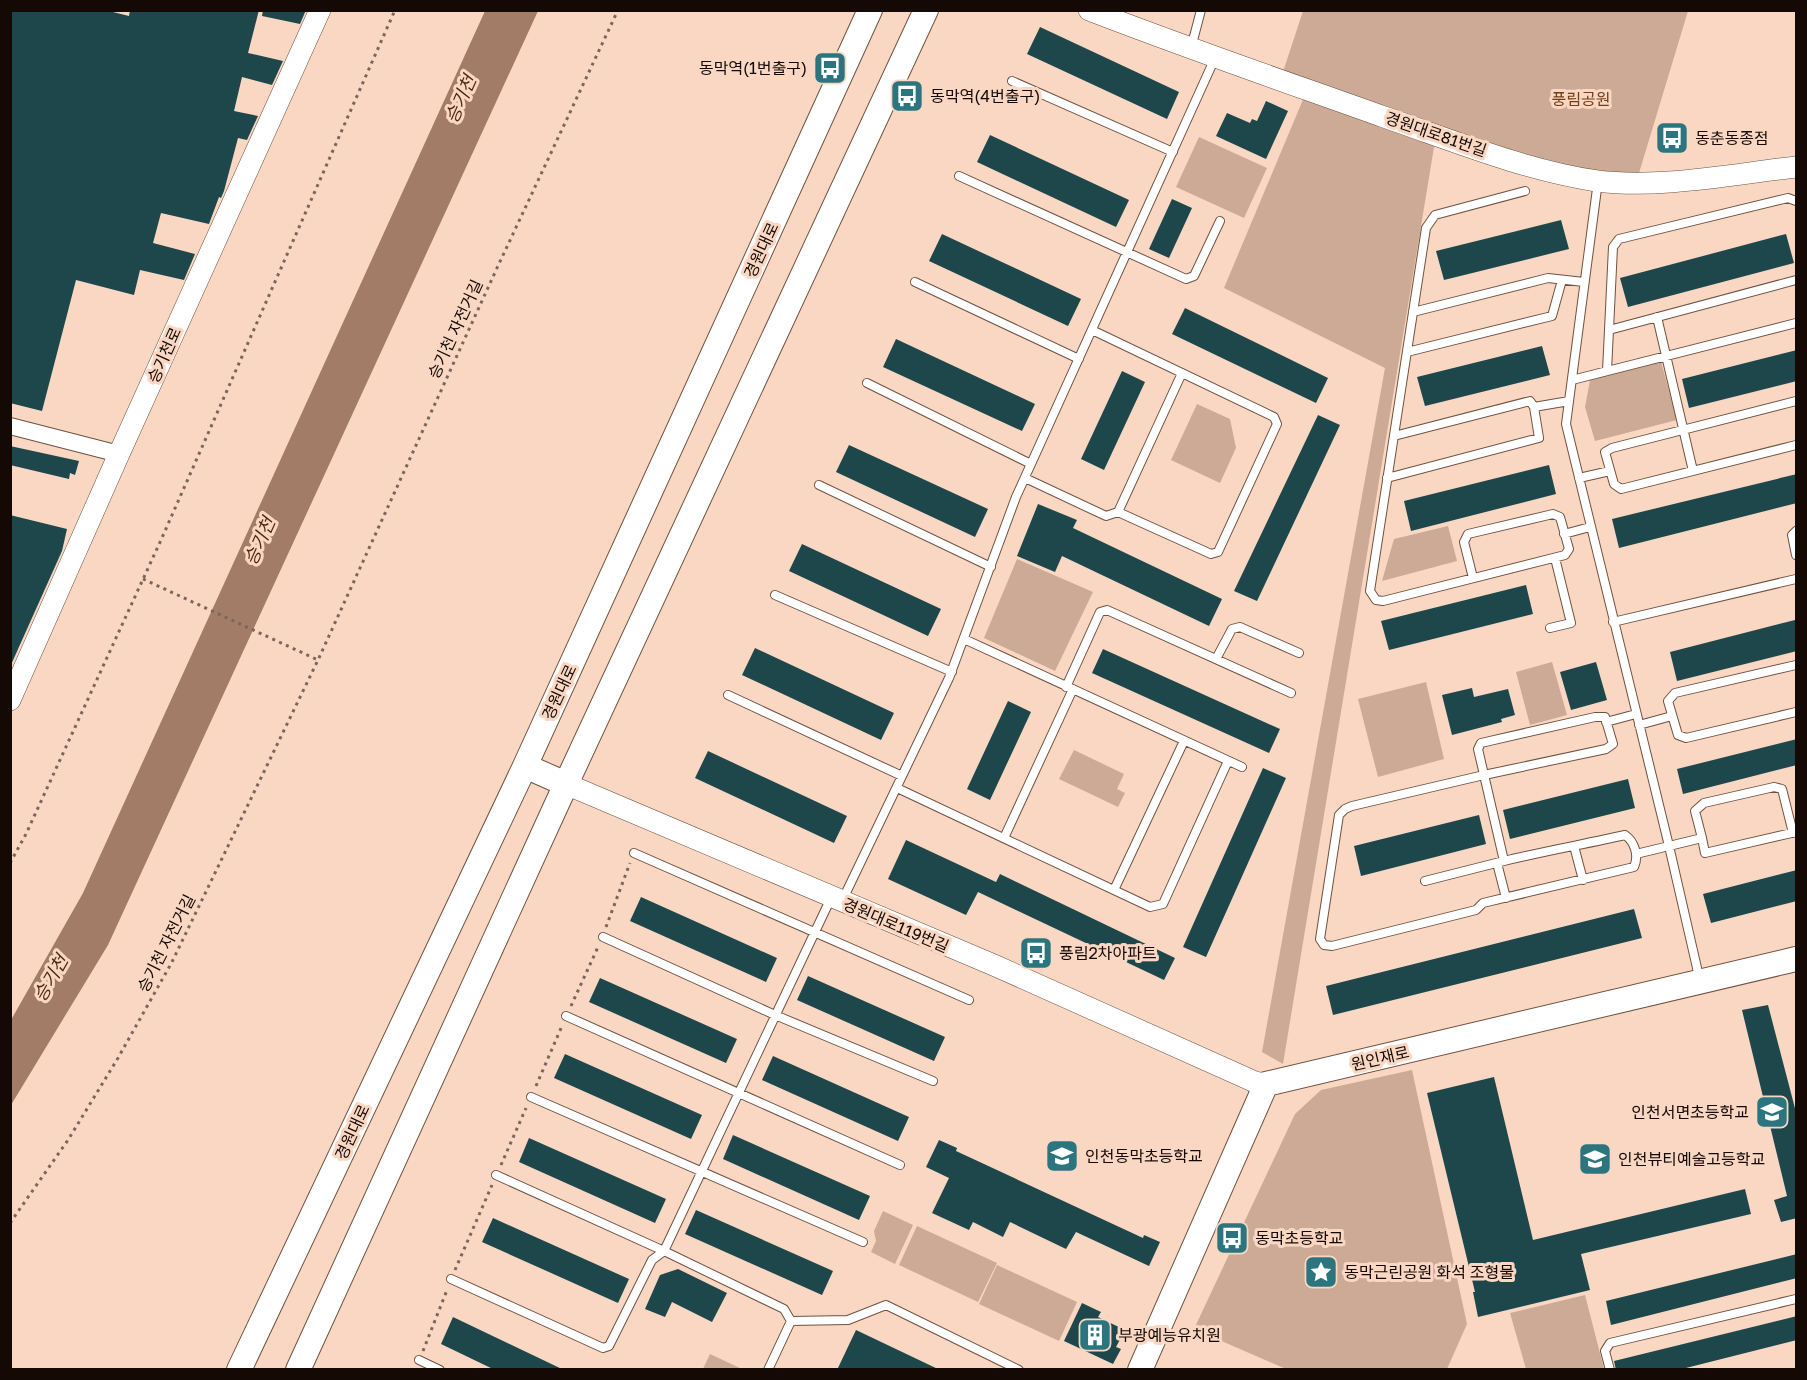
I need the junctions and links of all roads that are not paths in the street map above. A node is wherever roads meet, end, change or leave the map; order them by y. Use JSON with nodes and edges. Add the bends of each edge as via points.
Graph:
{"nodes":[{"id":1,"x":320,"y":10,"type":"edge"},
{"id":2,"x":870,"y":10,"type":"edge"},
{"id":3,"x":926,"y":10,"type":"edge"},
{"id":4,"x":1089,"y":10,"type":"edge"},
{"id":5,"x":1202,"y":10,"type":"edge"},
{"id":6,"x":1191,"y":50,"type":"junction"},
{"id":7,"x":1215,"y":58,"type":"junction"},
{"id":8,"x":1012,"y":81,"type":"dead end"},
{"id":9,"x":1173,"y":152,"type":"junction"},
{"id":10,"x":1797,"y":167,"type":"edge"},
{"id":11,"x":958,"y":176,"type":"dead end"},
{"id":12,"x":1598,"y":181,"type":"junction"},
{"id":13,"x":1525,"y":191,"type":"dead end"},
{"id":14,"x":1797,"y":201,"type":"edge"},
{"id":15,"x":1220,"y":221,"type":"dead end"},
{"id":16,"x":1127,"y":253,"type":"junction"},
{"id":17,"x":1797,"y":279,"type":"edge"},
{"id":18,"x":1563,"y":280,"type":"junction"},
{"id":19,"x":915,"y":282,"type":"dead end"},
{"id":20,"x":1584,"y":282,"type":"junction"},
{"id":21,"x":1413,"y":312,"type":"junction"},
{"id":22,"x":1657,"y":317,"type":"junction"},
{"id":23,"x":1797,"y":324,"type":"edge"},
{"id":24,"x":1092,"y":330,"type":"junction"},
{"id":25,"x":1609,"y":330,"type":"junction"},
{"id":26,"x":1407,"y":352,"type":"junction"},
{"id":27,"x":1665,"y":357,"type":"junction"},
{"id":28,"x":1079,"y":360,"type":"junction"},
{"id":29,"x":1607,"y":371,"type":"junction"},
{"id":30,"x":1182,"y":373,"type":"junction"},
{"id":31,"x":1572,"y":380,"type":"junction"},
{"id":32,"x":867,"y":383,"type":"dead end"},
{"id":33,"x":1569,"y":401,"type":"junction"},
{"id":34,"x":1797,"y":401,"type":"edge"},
{"id":35,"x":1534,"y":407,"type":"junction"},
{"id":36,"x":10,"y":426,"type":"edge"},
{"id":37,"x":1683,"y":430,"type":"junction"},
{"id":38,"x":1394,"y":436,"type":"junction"},
{"id":39,"x":1797,"y":445,"type":"edge"},
{"id":40,"x":119,"y":454,"type":"junction"},
{"id":41,"x":1031,"y":464,"type":"junction"},
{"id":42,"x":1610,"y":471,"type":"junction"},
{"id":43,"x":1693,"y":471,"type":"junction"},
{"id":44,"x":1025,"y":478,"type":"junction"},
{"id":45,"x":1387,"y":478,"type":"junction"},
{"id":46,"x":1579,"y":478,"type":"junction"},
{"id":47,"x":819,"y":485,"type":"dead end"},
{"id":48,"x":1118,"y":512,"type":"junction"},
{"id":49,"x":1590,"y":527,"type":"junction"},
{"id":50,"x":1797,"y":531,"type":"edge"},
{"id":51,"x":1564,"y":534,"type":"junction"},
{"id":52,"x":1797,"y":555,"type":"edge"},
{"id":53,"x":1555,"y":558,"type":"junction"},
{"id":54,"x":991,"y":567,"type":"junction"},
{"id":55,"x":1473,"y":578,"type":"junction"},
{"id":56,"x":1797,"y":579,"type":"edge"},
{"id":57,"x":775,"y":595,"type":"dead end"},
{"id":58,"x":1613,"y":622,"type":"junction"},
{"id":59,"x":1550,"y":628,"type":"dead end"},
{"id":60,"x":964,"y":639,"type":"junction"},
{"id":61,"x":1299,"y":653,"type":"dead end"},
{"id":62,"x":1216,"y":659,"type":"junction"},
{"id":63,"x":1797,"y":664,"type":"edge"},
{"id":64,"x":952,"y":672,"type":"junction"},
{"id":65,"x":1070,"y":688,"type":"junction"},
{"id":66,"x":1291,"y":693,"type":"dead end"},
{"id":67,"x":728,"y":695,"type":"dead end"},
{"id":68,"x":10,"y":700,"type":"edge"},
{"id":69,"x":1797,"y":712,"type":"edge"},
{"id":70,"x":1636,"y":714,"type":"junction"},
{"id":71,"x":1672,"y":716,"type":"junction"},
{"id":72,"x":1606,"y":722,"type":"junction"},
{"id":73,"x":1639,"y":725,"type":"junction"},
{"id":74,"x":1184,"y":741,"type":"junction"},
{"id":75,"x":1228,"y":761,"type":"junction"},
{"id":76,"x":525,"y":766,"type":"junction"},
{"id":77,"x":1242,"y":767,"type":"dead end"},
{"id":78,"x":1484,"y":775,"type":"junction"},
{"id":79,"x":902,"y":776,"type":"junction"},
{"id":80,"x":566,"y":784,"type":"junction"},
{"id":81,"x":897,"y":788,"type":"junction"},
{"id":82,"x":1795,"y":832,"type":"edge"},
{"id":83,"x":1004,"y":838,"type":"junction"},
{"id":84,"x":1702,"y":838,"type":"junction"},
{"id":85,"x":1574,"y":846,"type":"junction"},
{"id":86,"x":1669,"y":846,"type":"junction"},
{"id":87,"x":634,"y":853,"type":"road end"},
{"id":88,"x":1636,"y":854,"type":"junction"},
{"id":89,"x":1501,"y":862,"type":"junction"},
{"id":90,"x":1583,"y":880,"type":"junction"},
{"id":91,"x":1425,"y":881,"type":"dead end"},
{"id":92,"x":1114,"y":890,"type":"junction"},
{"id":93,"x":1506,"y":898,"type":"junction"},
{"id":94,"x":836,"y":900,"type":"junction"},
{"id":95,"x":814,"y":933,"type":"junction"},
{"id":96,"x":603,"y":937,"type":"road end"},
{"id":97,"x":1797,"y":959,"type":"edge"},
{"id":98,"x":1700,"y":982,"type":"junction"},
{"id":99,"x":969,"y":1000,"type":"dead end"},
{"id":100,"x":775,"y":1015,"type":"junction"},
{"id":101,"x":566,"y":1016,"type":"road end"},
{"id":102,"x":933,"y":1081,"type":"dead end"},
{"id":103,"x":1266,"y":1084,"type":"junction"},
{"id":104,"x":738,"y":1094,"type":"junction"},
{"id":105,"x":531,"y":1097,"type":"road end"},
{"id":106,"x":900,"y":1165,"type":"dead end"},
{"id":107,"x":702,"y":1172,"type":"junction"},
{"id":108,"x":496,"y":1175,"type":"road end"},
{"id":109,"x":863,"y":1242,"type":"dead end"},
{"id":110,"x":664,"y":1251,"type":"junction"},
{"id":111,"x":451,"y":1280,"type":"road end"},
{"id":112,"x":1797,"y":1299,"type":"edge"},
{"id":113,"x":791,"y":1321,"type":"junction"},
{"id":114,"x":419,"y":1360,"type":"road end"},
{"id":115,"x":239,"y":1370,"type":"edge"},
{"id":116,"x":298,"y":1370,"type":"edge"},
{"id":117,"x":440,"y":1370,"type":"edge"},
{"id":118,"x":768,"y":1370,"type":"edge"},
{"id":119,"x":1019,"y":1370,"type":"edge"},
{"id":120,"x":1140,"y":1370,"type":"edge"},
{"id":121,"x":1610,"y":1370,"type":"edge"}],
"edges":[{"from":1,"to":40,"type":"street","name":"승기천로"},
{"from":2,"to":76,"type":"main road","name":"경원대로"},
{"from":3,"to":80,"type":"main road"},
{"from":4,"to":6,"type":"street","name":"경원대로81번길"},
{"from":5,"to":6,"type":"lane"},
{"from":6,"to":7,"type":"street","name":"경원대로81번길"},
{"from":7,"to":9,"type":"lane"},
{"from":7,"to":12,"type":"street","name":"경원대로81번길","via":[[1475,148]]},
{"from":8,"to":9,"type":"lane"},
{"from":9,"to":16,"type":"lane"},
{"from":10,"to":12,"type":"street","name":"경원대로81번길","via":[[1688,180]]},
{"from":11,"to":16,"type":"lane"},
{"from":12,"to":20,"type":"lane"},
{"from":13,"to":21,"type":"lane","via":[[1435,215],[1426,228]]},
{"from":14,"to":25,"type":"lane","via":[[1788,198],[1619,239],[1613,247]]},
{"from":15,"to":16,"type":"lane","via":[[1194,276],[1186,279]]},
{"from":16,"to":24,"type":"lane"},
{"from":17,"to":22,"type":"lane"},
{"from":18,"to":20,"type":"lane"},
{"from":18,"to":21,"type":"lane","via":[[1548,278]]},
{"from":18,"to":26,"type":"lane","via":[[1552,316]]},
{"from":19,"to":28,"type":"lane"},
{"from":20,"to":31,"type":"lane"},
{"from":21,"to":26,"type":"lane"},
{"from":22,"to":25,"type":"lane"},
{"from":22,"to":27,"type":"lane"},
{"from":23,"to":27,"type":"lane"},
{"from":24,"to":28,"type":"lane"},
{"from":24,"to":30,"type":"lane"},
{"from":25,"to":29,"type":"lane"},
{"from":26,"to":38,"type":"lane"},
{"from":27,"to":29,"type":"lane"},
{"from":27,"to":37,"type":"lane"},
{"from":28,"to":41,"type":"lane"},
{"from":29,"to":31,"type":"lane"},
{"from":30,"to":48,"type":"lane"},
{"from":30,"to":48,"type":"lane","via":[[1274,417],[1277,424],[1218,552],[1211,554]]},
{"from":31,"to":33,"type":"lane"},
{"from":32,"to":41,"type":"lane"},
{"from":33,"to":35,"type":"lane"},
{"from":33,"to":46,"type":"lane","via":[[1566,424]]},
{"from":34,"to":37,"type":"lane"},
{"from":35,"to":38,"type":"lane","via":[[1530,401]]},
{"from":35,"to":45,"type":"lane","via":[[1539,438]]},
{"from":36,"to":40,"type":"street"},
{"from":37,"to":42,"type":"lane","via":[[1612,448],[1605,452]]},
{"from":37,"to":43,"type":"lane"},
{"from":38,"to":45,"type":"lane"},
{"from":39,"to":43,"type":"lane"},
{"from":40,"to":68,"type":"street","name":"승기천로"},
{"from":41,"to":44,"type":"lane"},
{"from":42,"to":43,"type":"lane","via":[[1614,484],[1621,489]]},
{"from":42,"to":46,"type":"lane"},
{"from":44,"to":48,"type":"lane","via":[[1106,516]]},
{"from":44,"to":54,"type":"lane"},
{"from":45,"to":55,"type":"lane","via":[[1370,591],[1376,600]]},
{"from":46,"to":49,"type":"lane"},
{"from":47,"to":54,"type":"lane"},
{"from":49,"to":51,"type":"lane"},
{"from":49,"to":58,"type":"lane"},
{"from":50,"to":52,"type":"lane","via":[[1792,535]]},
{"from":51,"to":53,"type":"lane","via":[[1569,549]]},
{"from":51,"to":55,"type":"lane","via":[[1560,517],[1553,514],[1468,534],[1464,542]]},
{"from":53,"to":55,"type":"lane"},
{"from":53,"to":59,"type":"lane","via":[[1571,623]]},
{"from":54,"to":60,"type":"lane"},
{"from":56,"to":58,"type":"lane"},
{"from":57,"to":64,"type":"lane"},
{"from":58,"to":70,"type":"lane"},
{"from":60,"to":64,"type":"lane"},
{"from":60,"to":65,"type":"lane"},
{"from":61,"to":62,"type":"lane","via":[[1240,627],[1232,629]]},
{"from":62,"to":65,"type":"lane","via":[[1107,610],[1100,612]]},
{"from":62,"to":66,"type":"lane"},
{"from":63,"to":71,"type":"lane","via":[[1675,693],[1668,701]]},
{"from":64,"to":79,"type":"lane"},
{"from":65,"to":74,"type":"lane"},
{"from":65,"to":83,"type":"lane"},
{"from":67,"to":79,"type":"lane"},
{"from":69,"to":71,"type":"lane","via":[[1686,738],[1678,735]]},
{"from":70,"to":72,"type":"lane"},
{"from":70,"to":73,"type":"lane"},
{"from":71,"to":73,"type":"lane"},
{"from":72,"to":78,"type":"lane","via":[[1613,744],[1606,748]]},
{"from":72,"to":78,"type":"lane","via":[[1605,717],[1595,717],[1481,743],[1478,749]]},
{"from":73,"to":86,"type":"lane"},
{"from":74,"to":75,"type":"lane"},
{"from":74,"to":92,"type":"lane"},
{"from":75,"to":77,"type":"lane"},
{"from":75,"to":92,"type":"lane","via":[[1163,904],[1150,907]]},
{"from":76,"to":80,"type":"main road","name":"경원대로119번길"},
{"from":76,"to":115,"type":"main road","name":"경원대로"},
{"from":78,"to":89,"type":"lane"},
{"from":78,"to":93,"type":"lane","via":[[1345,809],[1339,815],[1320,939],[1324,945],[1332,946],[1476,910],[1482,903]]},
{"from":79,"to":81,"type":"lane"},
{"from":80,"to":94,"type":"street","name":"경원대로119번길"},
{"from":80,"to":116,"type":"main road"},
{"from":81,"to":83,"type":"lane"},
{"from":81,"to":94,"type":"lane"},
{"from":82,"to":84,"type":"lane","via":[[1705,853]]},
{"from":82,"to":84,"type":"lane","via":[[1782,789],[1774,787],[1704,804],[1695,811]]},
{"from":83,"to":92,"type":"lane"},
{"from":84,"to":86,"type":"lane"},
{"from":85,"to":88,"type":"lane","via":[[1625,835],[1632,840]]},
{"from":85,"to":89,"type":"lane"},
{"from":85,"to":90,"type":"lane"},
{"from":86,"to":88,"type":"lane"},
{"from":86,"to":98,"type":"lane"},
{"from":87,"to":95,"type":"lane"},
{"from":88,"to":90,"type":"lane","via":[[1634,867]]},
{"from":89,"to":91,"type":"lane"},
{"from":89,"to":93,"type":"lane"},
{"from":90,"to":93,"type":"lane"},
{"from":94,"to":95,"type":"lane"},
{"from":94,"to":103,"type":"street","name":"경원대로119번길"},
{"from":95,"to":99,"type":"lane"},
{"from":95,"to":100,"type":"lane"},
{"from":96,"to":100,"type":"lane"},
{"from":97,"to":98,"type":"main road","name":"원인재로"},
{"from":98,"to":103,"type":"main road","name":"원인재로"},
{"from":100,"to":102,"type":"lane"},
{"from":100,"to":104,"type":"lane"},
{"from":101,"to":104,"type":"lane"},
{"from":103,"to":120,"type":"main road"},
{"from":104,"to":106,"type":"lane"},
{"from":104,"to":107,"type":"lane"},
{"from":105,"to":107,"type":"lane"},
{"from":107,"to":109,"type":"lane"},
{"from":107,"to":110,"type":"lane"},
{"from":108,"to":110,"type":"lane"},
{"from":110,"to":111,"type":"lane","via":[[652,1260],[609,1346],[603,1348]]},
{"from":110,"to":113,"type":"lane","via":[[784,1309]]},
{"from":112,"to":121,"type":"lane","via":[[1610,1343],[1605,1351]]},
{"from":113,"to":118,"type":"lane"},
{"from":113,"to":119,"type":"lane","via":[[848,1320],[886,1305]]},
{"from":114,"to":117,"type":"lane"}]}
